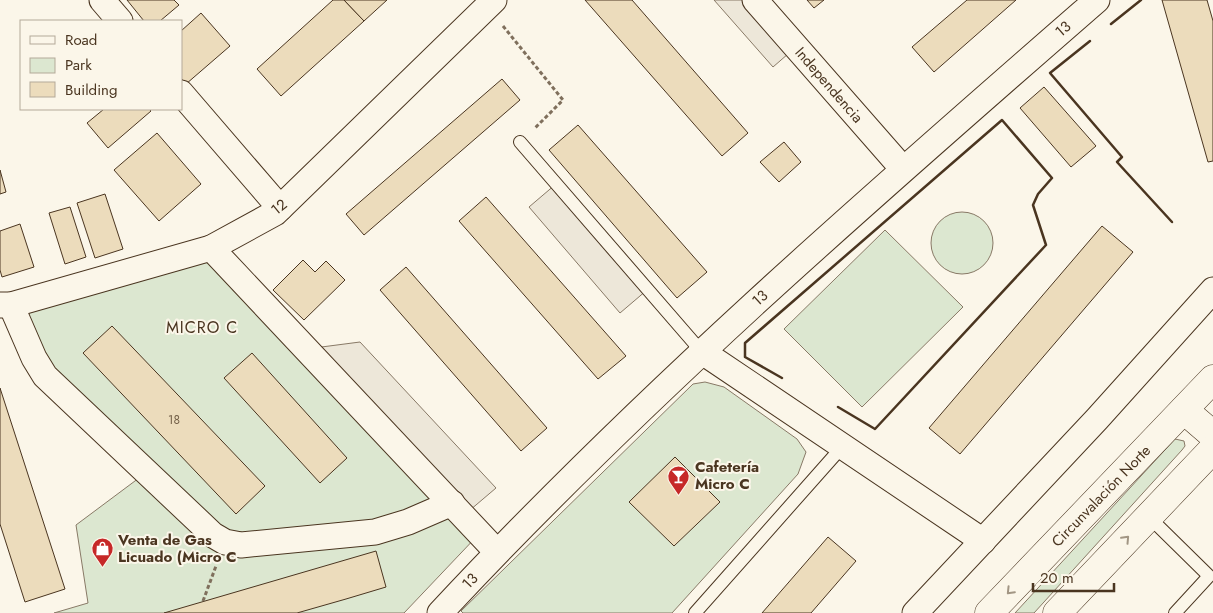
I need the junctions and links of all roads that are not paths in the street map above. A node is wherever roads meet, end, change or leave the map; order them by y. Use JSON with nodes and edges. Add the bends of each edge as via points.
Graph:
{"nodes":[{"id":1,"x":102,"y":0,"type":"edge"},
{"id":2,"x":755,"y":0,"type":"edge"},
{"id":3,"x":1097,"y":0,"type":"edge"},
{"id":4,"x":490,"y":3,"type":"edge"},
{"id":5,"x":119,"y":20,"type":"edge"},
{"id":6,"x":182,"y":94,"type":"edge"},
{"id":7,"x":520,"y":142,"type":"road end"},
{"id":8,"x":903,"y":169,"type":"junction"},
{"id":9,"x":280,"y":208,"type":"junction"},
{"id":10,"x":211,"y":248,"type":"junction"},
{"id":11,"x":1213,"y":290,"type":"edge"},
{"id":12,"x":5,"y":305,"type":"edge"},
{"id":13,"x":701,"y":351,"type":"junction"},
{"id":14,"x":1213,"y":379,"type":"edge"},
{"id":15,"x":1184,"y":410,"type":"junction"},
{"id":16,"x":1213,"y":435,"type":"edge"},
{"id":17,"x":842,"y":446,"type":"junction"},
{"id":18,"x":1213,"y":449,"type":"edge"},
{"id":19,"x":452,"y":503,"type":"junction"},
{"id":20,"x":1148,"y":516,"type":"junction"},
{"id":21,"x":982,"y":541,"type":"junction"},
{"id":22,"x":497,"y":552,"type":"junction"},
{"id":23,"x":440,"y":613,"type":"edge"},
{"id":24,"x":695,"y":613,"type":"edge"},
{"id":25,"x":915,"y":613,"type":"edge"},
{"id":26,"x":989,"y":613,"type":"edge"},
{"id":27,"x":1057,"y":613,"type":"edge"},
{"id":28,"x":1175,"y":613,"type":"edge"}],
"edges":[{"from":1,"to":5,"type":"street"},
{"from":2,"to":8,"type":"street","name":"Independencia"},
{"from":3,"to":8,"type":"street","name":"13"},
{"from":4,"to":9,"type":"street","name":"12"},
{"from":6,"to":9,"type":"street"},
{"from":7,"to":13,"type":"lane"},
{"from":8,"to":13,"type":"street","name":"13"},
{"from":9,"to":10,"type":"street","name":"12"},
{"from":10,"to":12,"type":"street","name":"12"},
{"from":10,"to":19,"type":"street"},
{"from":11,"to":21,"type":"street"},
{"from":12,"to":19,"type":"street","via":[[45,376],[225,542],[241,545],[375,532]]},
{"from":13,"to":17,"type":"street"},
{"from":13,"to":22,"type":"street","name":"13"},
{"from":14,"to":15,"type":"highway","name":"Circunvalación Norte"},
{"from":15,"to":16,"type":"highway"},
{"from":15,"to":26,"type":"highway","name":"Circunvalación Norte","one_way":true},
{"from":17,"to":21,"type":"street"},
{"from":17,"to":24,"type":"lane"},
{"from":18,"to":20,"type":"highway"},
{"from":19,"to":22,"type":"street"},
{"from":27,"to":20,"type":"highway","one_way":true},
{"from":20,"to":28,"type":"lane","via":[[1209,576]]},
{"from":21,"to":25,"type":"street"},
{"from":22,"to":23,"type":"street","name":"13"}]}
